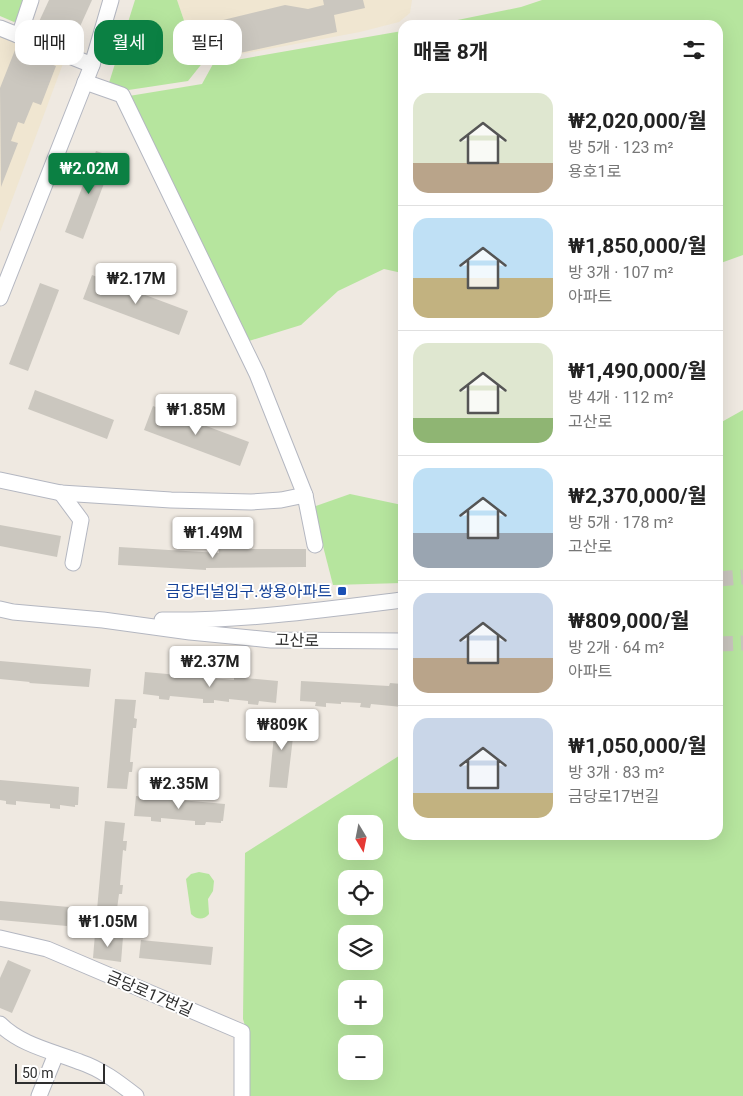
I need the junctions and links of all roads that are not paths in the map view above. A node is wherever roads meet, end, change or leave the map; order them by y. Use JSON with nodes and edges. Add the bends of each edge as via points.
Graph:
{"nodes":[{"id":1,"x":31,"y":0,"type":"edge"},
{"id":2,"x":111,"y":0,"type":"edge"},
{"id":3,"x":24,"y":20,"type":"edge"},
{"id":4,"x":0,"y":28,"type":"edge"},
{"id":5,"x":15,"y":34,"type":"edge"},
{"id":6,"x":84,"y":62,"type":"edge"},
{"id":7,"x":92,"y":65,"type":"junction"},
{"id":8,"x":85,"y":82,"type":"junction"},
{"id":9,"x":4,"y":275,"type":"edge"},
{"id":10,"x":0,"y":298,"type":"edge"},
{"id":11,"x":0,"y":480,"type":"edge"},
{"id":12,"x":61,"y":493,"type":"junction"},
{"id":13,"x":305,"y":495,"type":"junction"},
{"id":14,"x":314,"y":545,"type":"dead end"},
{"id":15,"x":72,"y":563,"type":"dead end"},
{"id":16,"x":398,"y":600,"type":"edge"},
{"id":17,"x":0,"y":609,"type":"edge"},
{"id":18,"x":103,"y":620,"type":"junction"},
{"id":19,"x":398,"y":641,"type":"edge"},
{"id":20,"x":0,"y":938,"type":"edge"},
{"id":21,"x":0,"y":1024,"type":"edge"},
{"id":22,"x":56,"y":1054,"type":"junction"},
{"id":23,"x":39,"y":1096,"type":"edge"},
{"id":24,"x":136,"y":1096,"type":"edge"},
{"id":25,"x":242,"y":1096,"type":"edge"}],
"edges":[{"from":1,"to":3,"type":"street"},
{"from":2,"to":7,"type":"street"},
{"from":4,"to":5,"type":"street"},
{"from":6,"to":7,"type":"street"},
{"from":7,"to":8,"type":"street"},
{"from":8,"to":9,"type":"street"},
{"from":8,"to":13,"type":"street","via":[[122,94],[257,374]]},
{"from":9,"to":10,"type":"street"},
{"from":11,"to":12,"type":"street"},
{"from":12,"to":13,"type":"street","via":[[251,502]]},
{"from":12,"to":15,"type":"street","via":[[81,520]]},
{"from":13,"to":14,"type":"street"},
{"from":16,"to":18,"type":"street","name":"고산로","via":[[190,621]]},
{"from":17,"to":18,"type":"street","name":"고산로"},
{"from":18,"to":19,"type":"street","name":"고산로","via":[[271,640]]},
{"from":20,"to":25,"type":"street","name":"금당로17번길","via":[[47,949],[242,1032]]},
{"from":21,"to":22,"type":"street","via":[[11,1035]]},
{"from":22,"to":23,"type":"street"},
{"from":22,"to":24,"type":"street","via":[[111,1077]]}]}
